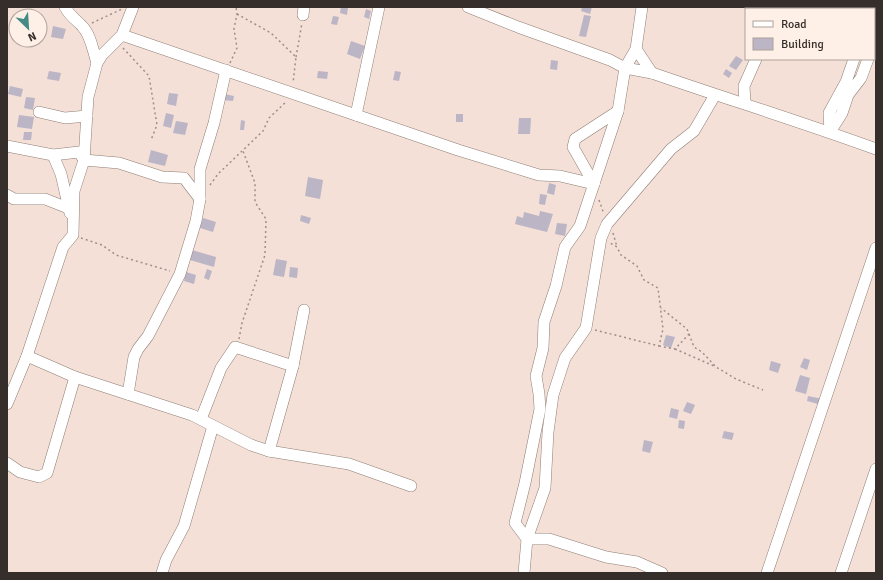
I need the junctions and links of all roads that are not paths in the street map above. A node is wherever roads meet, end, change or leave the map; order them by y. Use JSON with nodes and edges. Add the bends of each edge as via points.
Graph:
{"nodes":[{"id":1,"x":65,"y":7,"type":"edge"},
{"id":2,"x":132,"y":7,"type":"edge"},
{"id":3,"x":379,"y":7,"type":"edge"},
{"id":4,"x":468,"y":7,"type":"edge"},
{"id":5,"x":642,"y":7,"type":"edge"},
{"id":6,"x":122,"y":35,"type":"junction"},
{"id":7,"x":636,"y":48,"type":"junction"},
{"id":8,"x":756,"y":60,"type":"edge"},
{"id":9,"x":854,"y":60,"type":"edge"},
{"id":10,"x":868,"y":60,"type":"edge"},
{"id":11,"x":97,"y":63,"type":"junction"},
{"id":12,"x":625,"y":68,"type":"junction"},
{"id":13,"x":226,"y":70,"type":"junction"},
{"id":14,"x":652,"y":73,"type":"junction"},
{"id":15,"x":715,"y":95,"type":"junction"},
{"id":16,"x":745,"y":103,"type":"junction"},
{"id":17,"x":618,"y":111,"type":"junction"},
{"id":18,"x":39,"y":112,"type":"dead end"},
{"id":19,"x":356,"y":115,"type":"junction"},
{"id":20,"x":87,"y":116,"type":"junction"},
{"id":21,"x":830,"y":132,"type":"junction"},
{"id":22,"x":7,"y":136,"type":"edge"},
{"id":23,"x":10,"y":147,"type":"edge"},
{"id":24,"x":876,"y":149,"type":"edge"},
{"id":25,"x":53,"y":155,"type":"junction"},
{"id":26,"x":84,"y":160,"type":"junction"},
{"id":27,"x":594,"y":184,"type":"junction"},
{"id":28,"x":7,"y":195,"type":"edge"},
{"id":29,"x":200,"y":199,"type":"junction"},
{"id":30,"x":68,"y":208,"type":"junction"},
{"id":31,"x":73,"y":224,"type":"junction"},
{"id":32,"x":876,"y":248,"type":"edge"},
{"id":33,"x":304,"y":310,"type":"dead end"},
{"id":34,"x":27,"y":356,"type":"junction"},
{"id":35,"x":293,"y":366,"type":"junction"},
{"id":36,"x":75,"y":377,"type":"junction"},
{"id":37,"x":128,"y":394,"type":"junction"},
{"id":38,"x":553,"y":395,"type":"junction"},
{"id":39,"x":7,"y":404,"type":"edge"},
{"id":40,"x":540,"y":409,"type":"junction"},
{"id":41,"x":201,"y":419,"type":"junction"},
{"id":42,"x":213,"y":426,"type":"junction"},
{"id":43,"x":269,"y":451,"type":"junction"},
{"id":44,"x":7,"y":463,"type":"edge"},
{"id":45,"x":876,"y":469,"type":"edge"},
{"id":46,"x":411,"y":486,"type":"dead end"},
{"id":47,"x":527,"y":539,"type":"junction"},
{"id":48,"x":162,"y":573,"type":"edge"},
{"id":49,"x":524,"y":573,"type":"edge"},
{"id":50,"x":662,"y":573,"type":"edge"},
{"id":51,"x":767,"y":573,"type":"edge"},
{"id":52,"x":842,"y":573,"type":"edge"}],
"edges":[{"from":1,"to":11,"type":"street","via":[[70,16],[83,27]]},
{"from":2,"to":6,"type":"street"},
{"from":3,"to":19,"type":"street"},
{"from":4,"to":12,"type":"street","via":[[610,60]]},
{"from":5,"to":7,"type":"street"},
{"from":6,"to":11,"type":"street"},
{"from":6,"to":13,"type":"street"},
{"from":7,"to":12,"type":"street"},
{"from":7,"to":14,"type":"street"},
{"from":8,"to":16,"type":"street","via":[[744,86]]},
{"from":9,"to":21,"type":"street","via":[[846,82],[829,113]]},
{"from":10,"to":21,"type":"street","via":[[861,78],[848,95],[842,113]]},
{"from":11,"to":20,"type":"street","via":[[88,97]]},
{"from":12,"to":14,"type":"street"},
{"from":12,"to":17,"type":"street"},
{"from":13,"to":19,"type":"street"},
{"from":13,"to":29,"type":"street","via":[[200,169]]},
{"from":14,"to":15,"type":"street"},
{"from":15,"to":16,"type":"street"},
{"from":15,"to":38,"type":"street","via":[[694,131],[671,149],[607,224],[601,238],[586,328],[565,358]]},
{"from":16,"to":21,"type":"street"},
{"from":17,"to":27,"type":"street"},
{"from":17,"to":27,"type":"street","via":[[575,139],[572,147]]},
{"from":18,"to":20,"type":"street","via":[[65,118]]},
{"from":19,"to":27,"type":"street","via":[[539,175],[560,176]]},
{"from":20,"to":26,"type":"street"},
{"from":21,"to":24,"type":"street"},
{"from":22,"to":23,"type":"street"},
{"from":23,"to":25,"type":"street"},
{"from":25,"to":26,"type":"street","via":[[79,152]]},
{"from":25,"to":30,"type":"street","via":[[61,174]]},
{"from":26,"to":29,"type":"street","via":[[119,163],[162,177],[184,178]]},
{"from":26,"to":31,"type":"street","via":[[74,191]]},
{"from":27,"to":40,"type":"street","via":[[580,226],[565,247],[544,322],[543,348],[536,376]]},
{"from":28,"to":30,"type":"street","via":[[14,199],[45,199]]},
{"from":29,"to":37,"type":"street","via":[[180,274],[148,336],[134,357]]},
{"from":30,"to":31,"type":"street"},
{"from":31,"to":34,"type":"street","via":[[73,235],[63,247]]},
{"from":32,"to":51,"type":"street"},
{"from":33,"to":35,"type":"street"},
{"from":34,"to":36,"type":"street"},
{"from":34,"to":39,"type":"street"},
{"from":35,"to":41,"type":"street","via":[[235,347],[221,368]]},
{"from":35,"to":43,"type":"street"},
{"from":36,"to":37,"type":"street"},
{"from":36,"to":44,"type":"street","via":[[47,473],[39,477],[20,472]]},
{"from":37,"to":41,"type":"street"},
{"from":38,"to":40,"type":"street"},
{"from":38,"to":47,"type":"street","via":[[545,488]]},
{"from":40,"to":47,"type":"street","via":[[515,523]]},
{"from":41,"to":42,"type":"street"},
{"from":42,"to":43,"type":"street","via":[[251,446]]},
{"from":42,"to":48,"type":"street","via":[[184,526]]},
{"from":43,"to":46,"type":"street","via":[[349,464]]},
{"from":45,"to":52,"type":"street"},
{"from":47,"to":49,"type":"street"},
{"from":47,"to":50,"type":"street","via":[[549,539],[606,558],[636,562]]}]}
